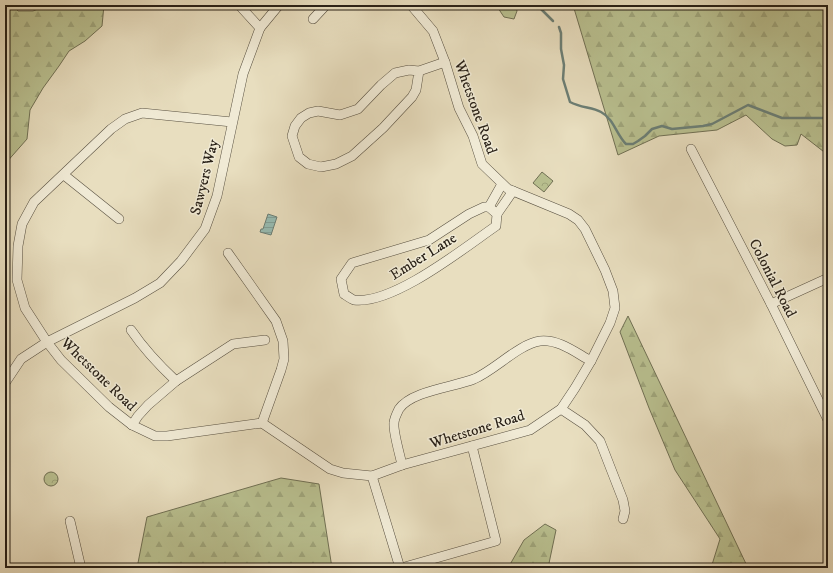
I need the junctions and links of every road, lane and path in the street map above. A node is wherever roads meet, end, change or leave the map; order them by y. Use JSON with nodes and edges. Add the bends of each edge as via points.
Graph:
{"nodes":[{"id":1,"x":239,"y":5,"type":"edge"},
{"id":2,"x":279,"y":5,"type":"edge"},
{"id":3,"x":326,"y":5,"type":"edge"},
{"id":4,"x":411,"y":5,"type":"edge"},
{"id":5,"x":312,"y":18,"type":"dead end"},
{"id":6,"x":260,"y":28,"type":"junction"},
{"id":7,"x":445,"y":62,"type":"junction"},
{"id":8,"x":419,"y":71,"type":"junction"},
{"id":9,"x":232,"y":122,"type":"junction"},
{"id":10,"x":691,"y":148,"type":"dead end"},
{"id":11,"x":64,"y":175,"type":"junction"},
{"id":12,"x":502,"y":184,"type":"junction"},
{"id":13,"x":513,"y":191,"type":"junction"},
{"id":14,"x":489,"y":207,"type":"junction"},
{"id":15,"x":496,"y":214,"type":"junction"},
{"id":16,"x":119,"y":219,"type":"dead end"},
{"id":17,"x":228,"y":253,"type":"dead end"},
{"id":18,"x":828,"y":278,"type":"edge"},
{"id":19,"x":771,"y":304,"type":"junction"},
{"id":20,"x":131,"y":330,"type":"dead end"},
{"id":21,"x":265,"y":340,"type":"dead end"},
{"id":22,"x":47,"y":342,"type":"junction"},
{"id":23,"x":590,"y":361,"type":"junction"},
{"id":24,"x":176,"y":381,"type":"junction"},
{"id":25,"x":5,"y":383,"type":"edge"},
{"id":26,"x":561,"y":409,"type":"junction"},
{"id":27,"x":828,"y":420,"type":"edge"},
{"id":28,"x":262,"y":423,"type":"junction"},
{"id":29,"x":132,"y":425,"type":"junction"},
{"id":30,"x":472,"y":446,"type":"junction"},
{"id":31,"x":402,"y":465,"type":"junction"},
{"id":32,"x":372,"y":476,"type":"junction"},
{"id":33,"x":623,"y":519,"type":"dead end"},
{"id":34,"x":70,"y":521,"type":"dead end"},
{"id":35,"x":420,"y":565,"type":"edge"},
{"id":36,"x":80,"y":568,"type":"edge"},
{"id":37,"x":400,"y":568,"type":"edge"}],
"edges":[{"from":1,"to":6,"type":"street"},
{"from":2,"to":6,"type":"street","name":"Sawyers Way"},
{"from":3,"to":5,"type":"street"},
{"from":4,"to":7,"type":"street","name":"Whetstone Road","via":[[433,31]]},
{"from":6,"to":9,"type":"street","name":"Sawyers Way","via":[[243,74]]},
{"from":7,"to":8,"type":"street"},
{"from":7,"to":12,"type":"street","name":"Whetstone Road","via":[[459,108],[473,136],[482,164]]},
{"from":8,"to":8,"type":"street","via":[[395,73],[358,108],[340,115],[318,111],[301,118],[292,136],[299,157],[308,164],[321,167],[336,164],[352,156],[412,97],[416,90]]},
{"from":9,"to":11,"type":"street","name":"Whetstone Road","via":[[142,113],[125,119],[111,129]]},
{"from":9,"to":22,"type":"street","name":"Sawyers Way","via":[[215,202],[205,229],[181,260],[160,282],[136,298]]},
{"from":10,"to":19,"type":"street","name":"Colonial Road"},
{"from":11,"to":16,"type":"street"},
{"from":11,"to":22,"type":"street","name":"Whetstone Road","via":[[34,202],[22,224],[18,246],[17,280],[25,308]]},
{"from":12,"to":13,"type":"street","name":"Whetstone Road"},
{"from":12,"to":14,"type":"street"},
{"from":13,"to":15,"type":"street","name":"Ember Lane"},
{"from":13,"to":23,"type":"street","name":"Whetstone Road","via":[[578,220],[605,270],[613,291],[614,308],[610,323]]},
{"from":14,"to":15,"type":"street"},
{"from":14,"to":15,"type":"street","name":"Ember Lane","via":[[484,206],[469,214],[429,240],[352,263],[341,279],[344,294],[353,300],[369,300],[421,277],[496,226]]},
{"from":17,"to":28,"type":"street","via":[[276,322],[283,341],[282,364]]},
{"from":18,"to":19,"type":"street"},
{"from":19,"to":27,"type":"street","name":"Colonial Road"},
{"from":20,"to":24,"type":"street","via":[[152,358]]},
{"from":21,"to":24,"type":"street","via":[[232,344]]},
{"from":22,"to":25,"type":"street","name":"Sawyers Way","via":[[21,359]]},
{"from":22,"to":29,"type":"street","name":"Whetstone Road","via":[[61,360]]},
{"from":23,"to":26,"type":"street","name":"Whetstone Road"},
{"from":23,"to":31,"type":"street","via":[[555,342],[542,341],[521,349],[472,379],[410,399],[400,408],[394,424]]},
{"from":24,"to":29,"type":"street","via":[[148,405]]},
{"from":26,"to":30,"type":"street","name":"Whetstone Road","via":[[530,430]]},
{"from":26,"to":33,"type":"street","via":[[585,425],[600,441],[623,500],[626,511]]},
{"from":28,"to":29,"type":"street","name":"Whetstone Road","via":[[167,436],[155,436]]},
{"from":28,"to":32,"type":"street","name":"Whetstone Road","via":[[330,469]]},
{"from":30,"to":31,"type":"street","name":"Whetstone Road"},
{"from":30,"to":35,"type":"street","via":[[496,541]]},
{"from":31,"to":32,"type":"street","name":"Whetstone Road"},
{"from":32,"to":37,"type":"street"},
{"from":34,"to":36,"type":"street"},
{"from":35,"to":37,"type":"street"}]}
